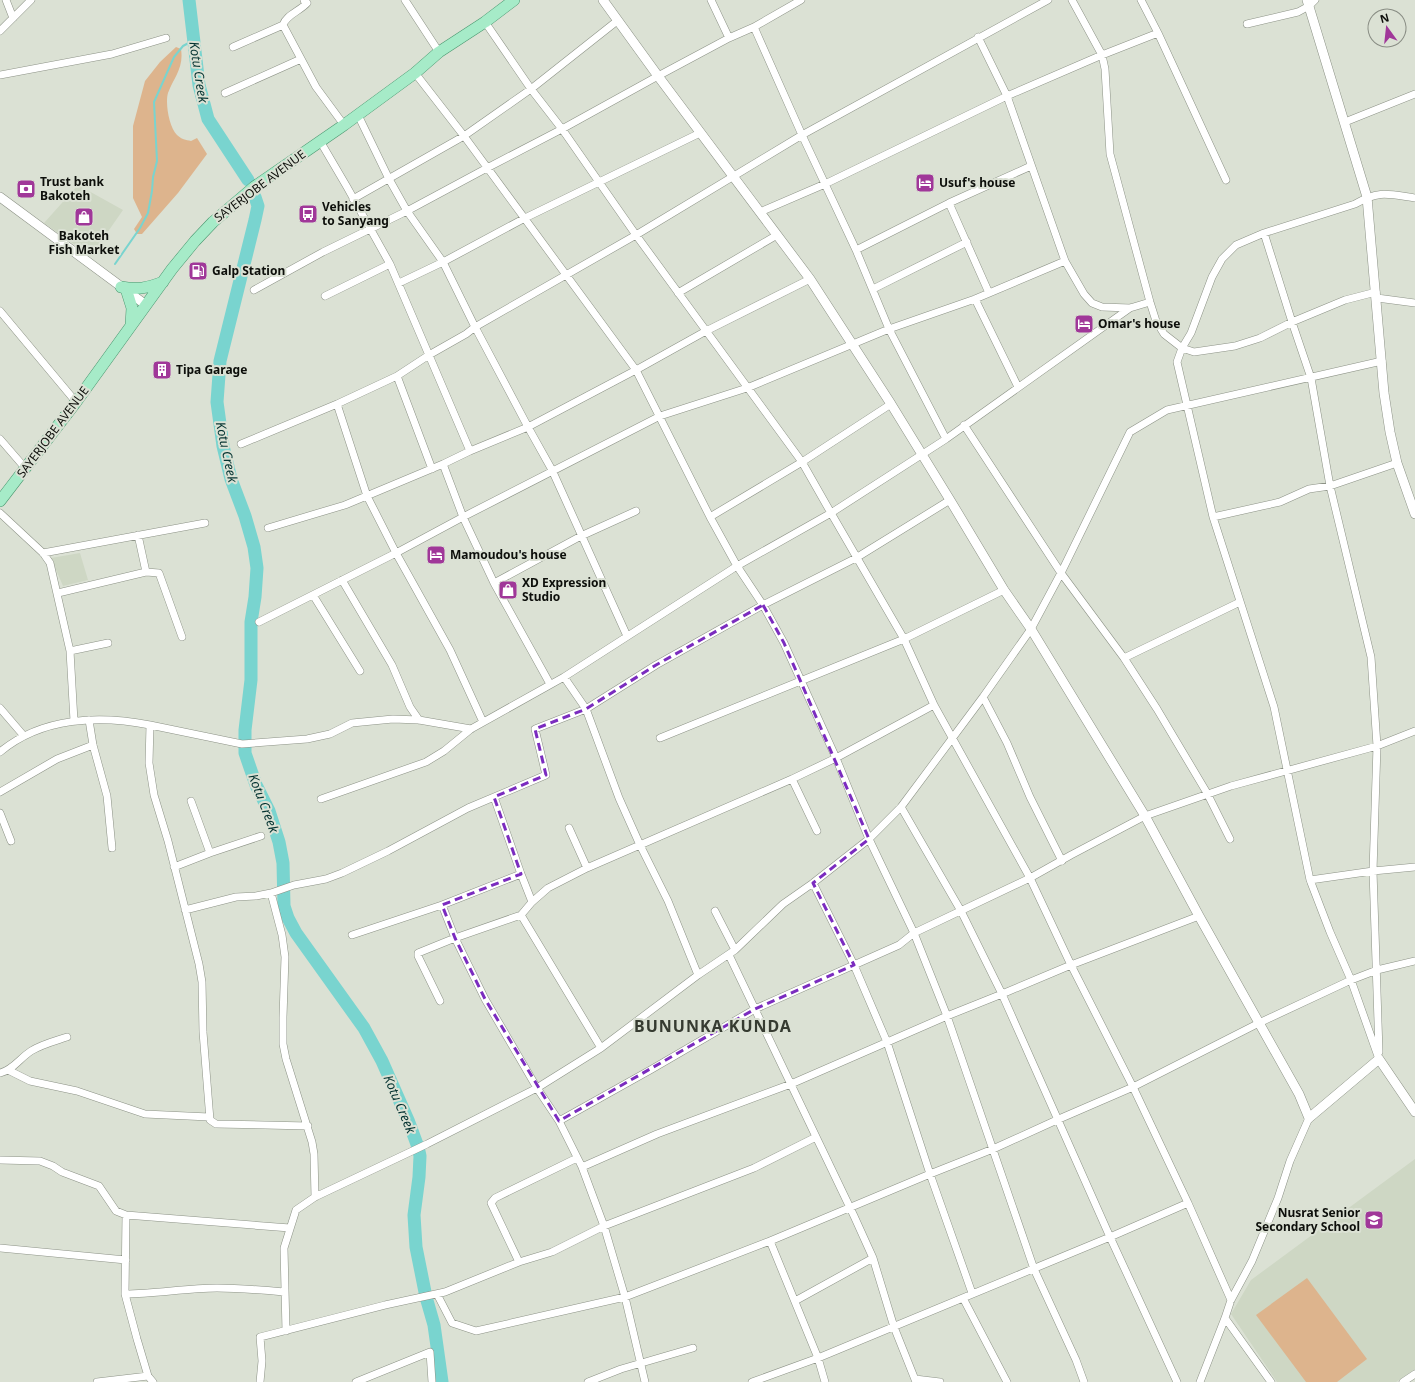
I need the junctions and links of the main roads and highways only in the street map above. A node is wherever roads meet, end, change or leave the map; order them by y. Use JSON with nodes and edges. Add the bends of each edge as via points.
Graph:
{"nodes":[{"id":1,"x":514,"y":0,"type":"edge"},
{"id":2,"x":163,"y":282,"type":"junction"},
{"id":3,"x":131,"y":326,"type":"junction"},
{"id":4,"x":0,"y":502,"type":"edge"}],
"edges":[{"from":1,"to":2,"type":"main road","name":"SAYERJOBE AVENUE","via":[[439,52],[358,115],[254,187],[213,222]]},
{"from":2,"to":3,"type":"main road","name":"SAYERJOBE AVENUE"},
{"from":2,"to":3,"type":"main road","via":[[144,289],[124,290],[132,314]]},
{"from":3,"to":4,"type":"main road","name":"SAYERJOBE AVENUE"}]}
